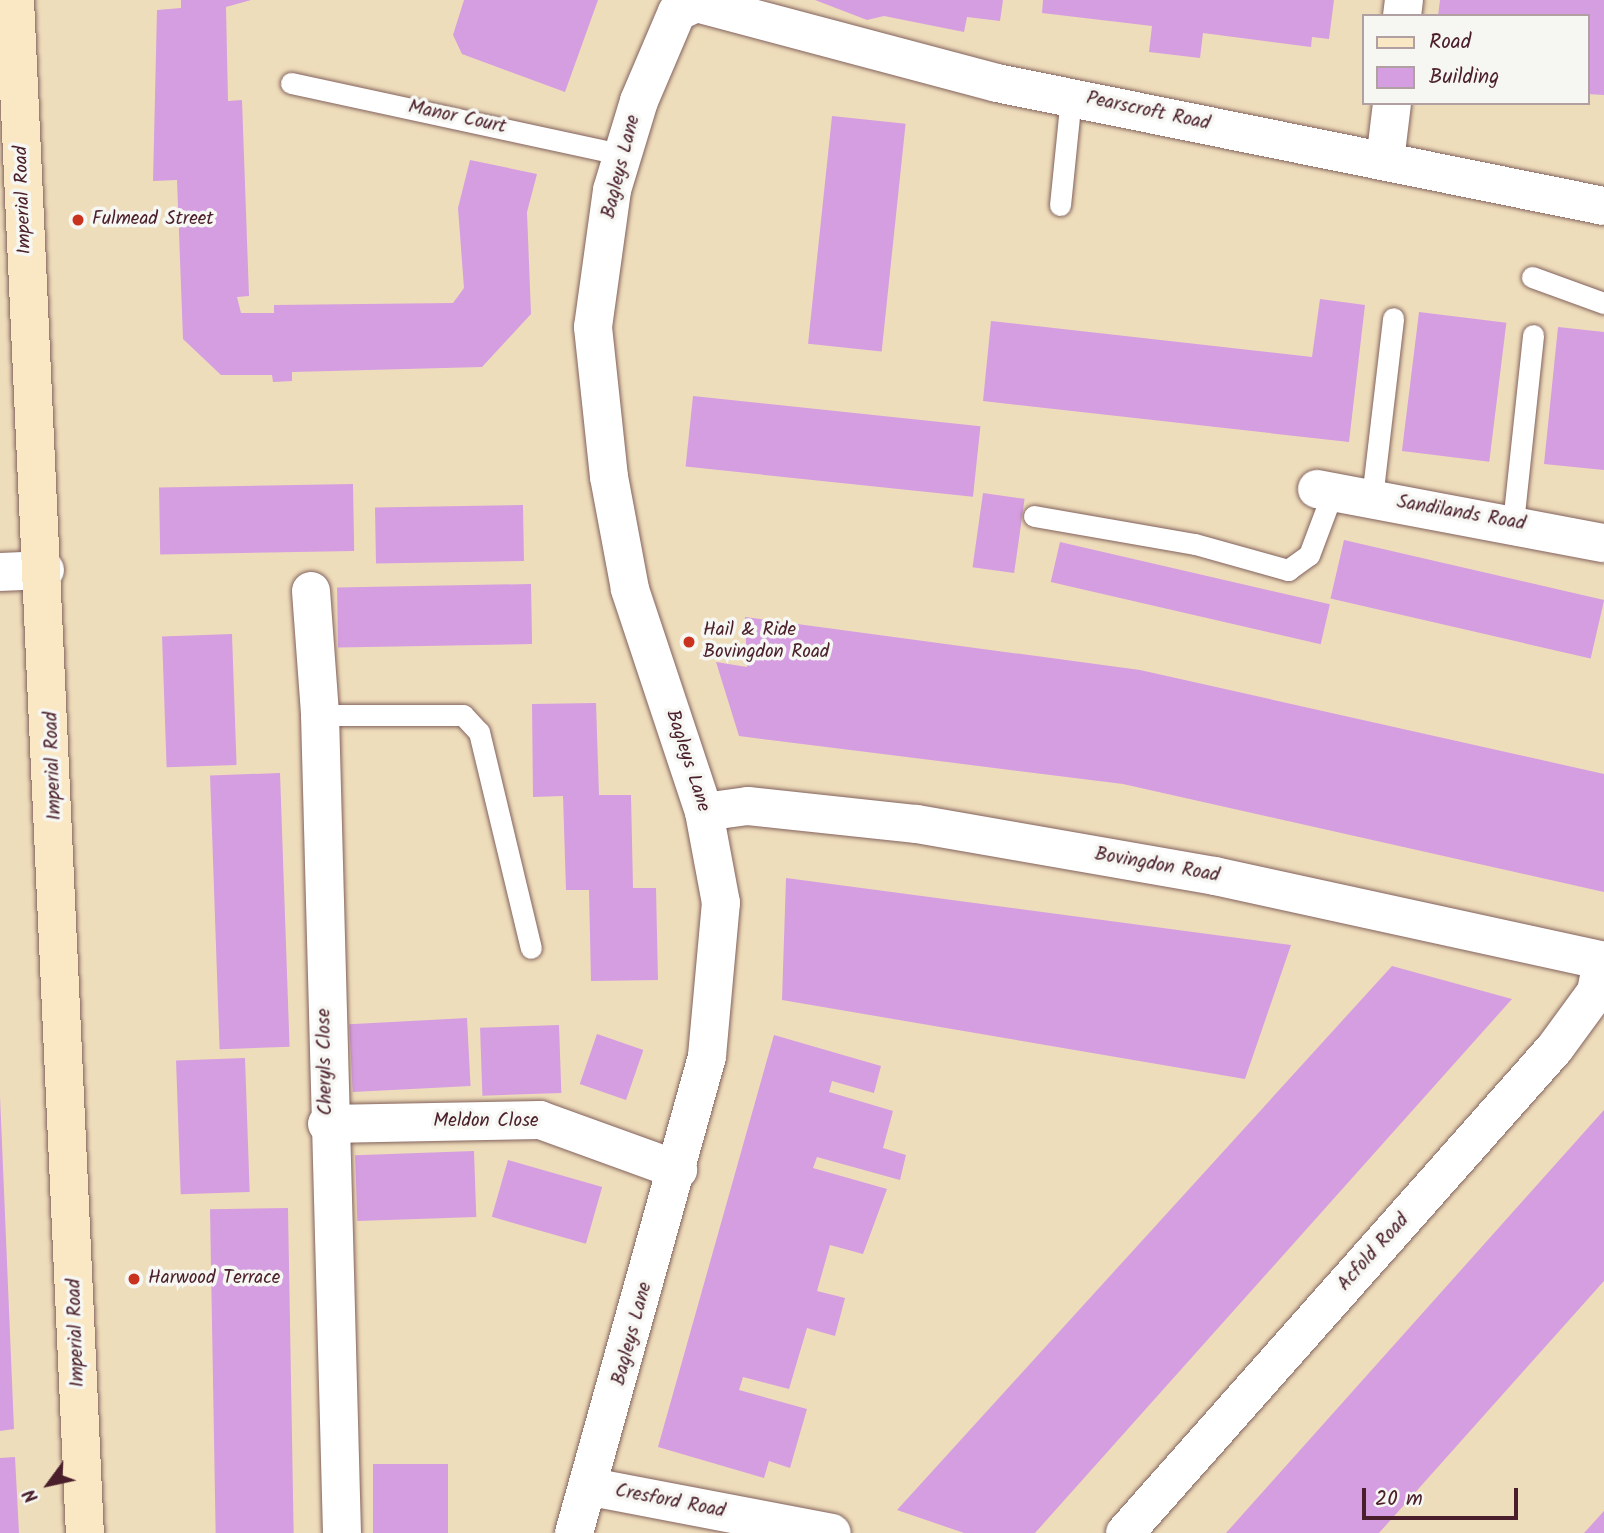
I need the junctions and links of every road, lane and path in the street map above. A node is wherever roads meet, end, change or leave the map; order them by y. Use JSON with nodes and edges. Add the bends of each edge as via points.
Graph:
{"nodes":[{"id":1,"x":16,"y":0,"type":"edge"},
{"id":2,"x":696,"y":3,"type":"joint"},
{"id":3,"x":291,"y":83,"type":"dead end"},
{"id":4,"x":1071,"y":97,"type":"junction"},
{"id":5,"x":1392,"y":105,"type":"edge"},
{"id":6,"x":623,"y":155,"type":"junction"},
{"id":7,"x":1385,"y":161,"type":"junction"},
{"id":8,"x":1060,"y":205,"type":"dead end"},
{"id":9,"x":1604,"y":206,"type":"edge"},
{"id":10,"x":1532,"y":277,"type":"dead end"},
{"id":11,"x":1604,"y":303,"type":"edge"},
{"id":12,"x":1393,"y":318,"type":"dead end"},
{"id":13,"x":1533,"y":335,"type":"dead end"},
{"id":14,"x":1325,"y":490,"type":"joint"},
{"id":15,"x":1372,"y":498,"type":"junction"},
{"id":16,"x":1034,"y":516,"type":"dead end"},
{"id":17,"x":1513,"y":523,"type":"junction"},
{"id":18,"x":1604,"y":543,"type":"edge"},
{"id":19,"x":45,"y":570,"type":"junction"},
{"id":20,"x":0,"y":572,"type":"edge"},
{"id":21,"x":311,"y":591,"type":"dead end"},
{"id":22,"x":320,"y":715,"type":"junction"},
{"id":23,"x":704,"y":812,"type":"junction"},
{"id":24,"x":531,"y":948,"type":"dead end"},
{"id":25,"x":1603,"y":961,"type":"edge"},
{"id":26,"x":327,"y":1124,"type":"junction"},
{"id":27,"x":678,"y":1170,"type":"junction"},
{"id":28,"x":591,"y":1487,"type":"junction"},
{"id":29,"x":85,"y":1533,"type":"edge"},
{"id":30,"x":342,"y":1533,"type":"edge"},
{"id":31,"x":574,"y":1533,"type":"edge"},
{"id":32,"x":832,"y":1533,"type":"edge"},
{"id":33,"x":1125,"y":1533,"type":"edge"}],
"edges":[{"from":1,"to":19,"type":"street","name":"Imperial Road"},
{"from":2,"to":4,"type":"street","name":"Pearscroft Road","via":[[997,83]]},
{"from":2,"to":6,"type":"street","name":"Bagleys Lane","via":[[677,12]]},
{"from":3,"to":6,"type":"lane","name":"Manor Court"},
{"from":4,"to":7,"type":"street","name":"Pearscroft Road"},
{"from":4,"to":8,"type":"lane"},
{"from":5,"to":7,"type":"street"},
{"from":6,"to":23,"type":"street","name":"Bagleys Lane","via":[[593,327],[609,477],[630,589]]},
{"from":7,"to":9,"type":"street","name":"Pearscroft Road"},
{"from":10,"to":11,"type":"lane"},
{"from":12,"to":15,"type":"lane"},
{"from":13,"to":17,"type":"lane"},
{"from":14,"to":15,"type":"street","name":"Sandilands Road"},
{"from":14,"to":16,"type":"lane","via":[[1309,555],[1288,570],[1195,544]]},
{"from":15,"to":17,"type":"street","name":"Sandilands Road"},
{"from":17,"to":18,"type":"street","name":"Sandilands Road"},
{"from":19,"to":20,"type":"street"},
{"from":19,"to":29,"type":"street","name":"Imperial Road"},
{"from":21,"to":22,"type":"street","name":"Cheryls Close"},
{"from":22,"to":24,"type":"lane","via":[[463,715],[479,733]]},
{"from":22,"to":26,"type":"street","name":"Cheryls Close"},
{"from":23,"to":25,"type":"street","name":"Bovingdon Road","via":[[748,806],[917,824],[1215,876]]},
{"from":23,"to":27,"type":"street","name":"Bagleys Lane","via":[[721,903],[708,1056]]},
{"from":25,"to":33,"type":"street","name":"Acfold Road","via":[[1596,992],[1555,1048]]},
{"from":26,"to":27,"type":"street","name":"Meldon Close","via":[[540,1120]]},
{"from":26,"to":30,"type":"street","name":"Cheryls Close"},
{"from":27,"to":28,"type":"street","name":"Bagleys Lane"},
{"from":28,"to":31,"type":"street","name":"Bagleys Lane"},
{"from":28,"to":32,"type":"street","name":"Cresford Road"}]}
